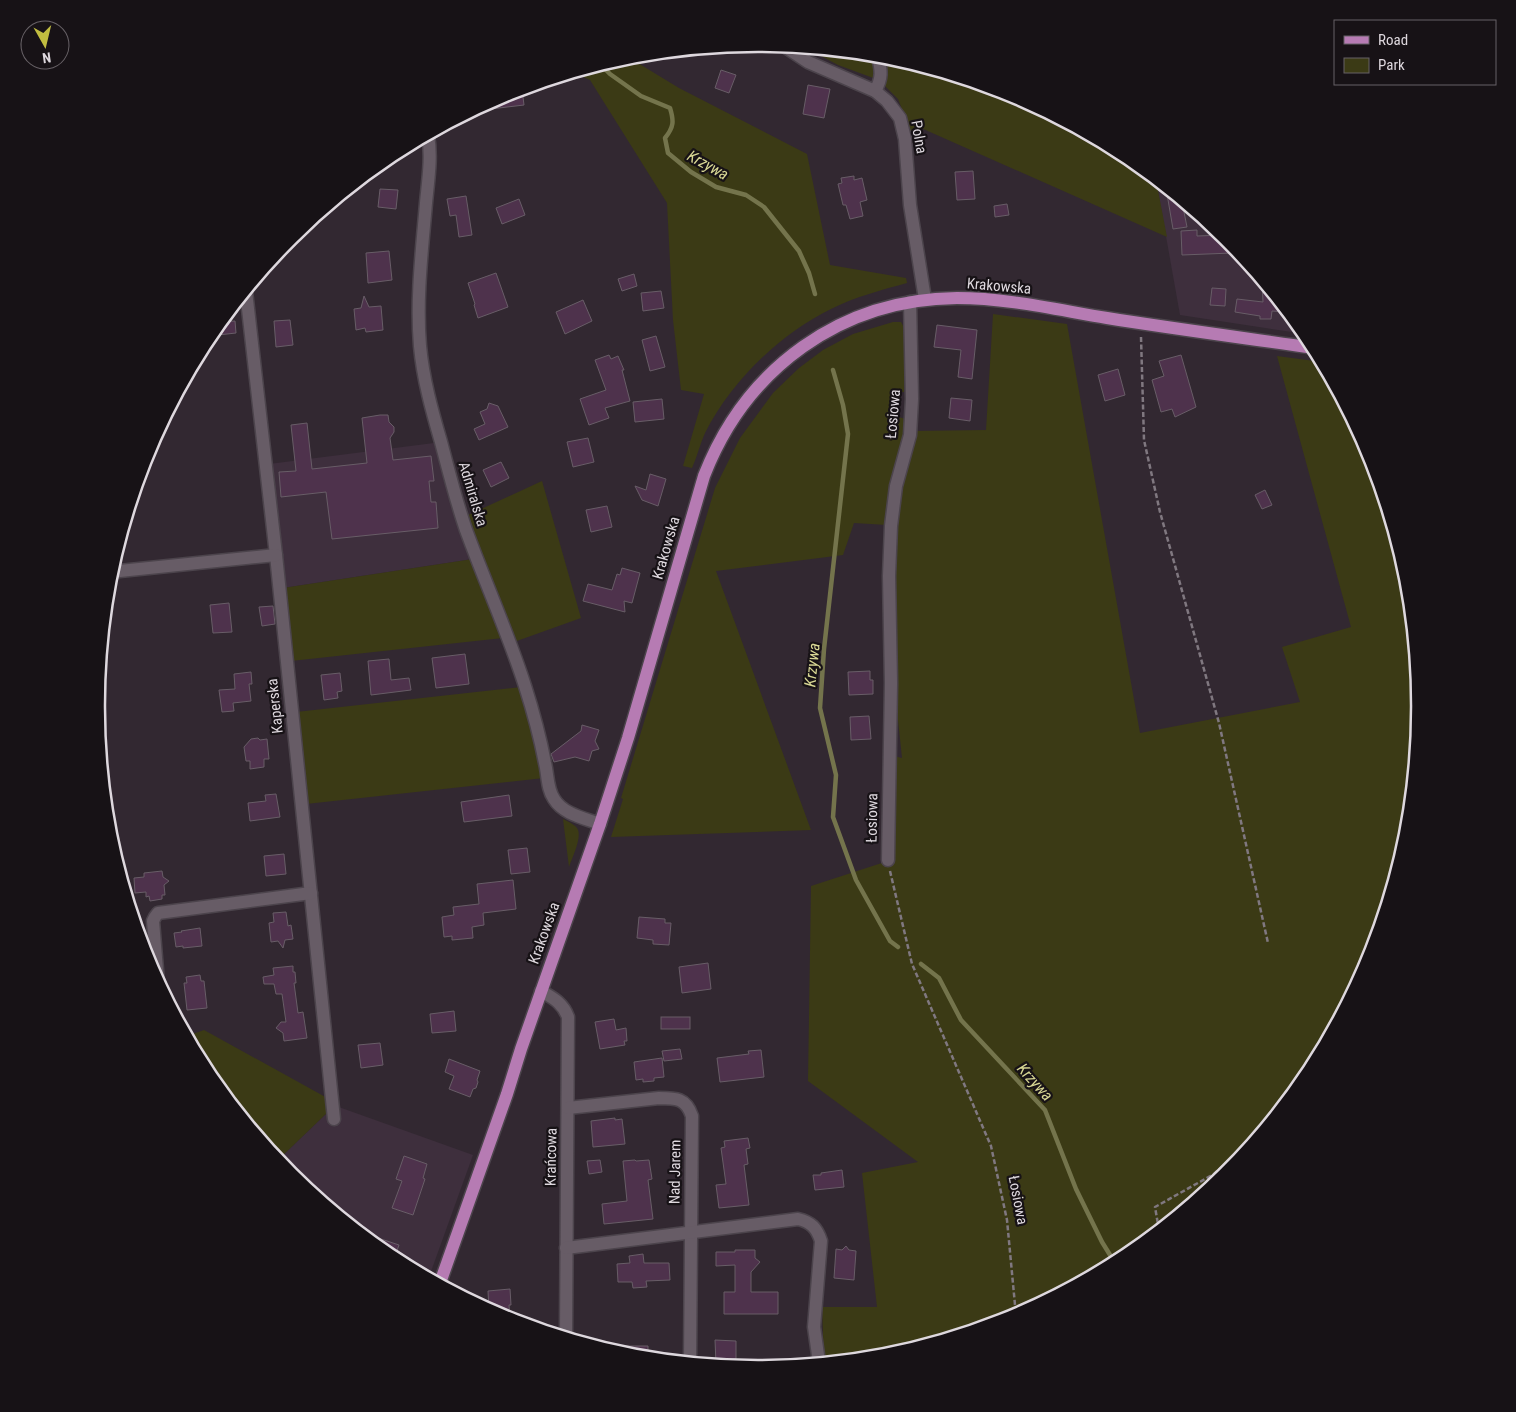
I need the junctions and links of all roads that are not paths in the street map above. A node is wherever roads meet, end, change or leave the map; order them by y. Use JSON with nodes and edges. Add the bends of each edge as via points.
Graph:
{"nodes":[{"id":1,"x":796,"y":54,"type":"edge"},
{"id":2,"x":879,"y":64,"type":"edge"},
{"id":3,"x":875,"y":91,"type":"junction"},
{"id":4,"x":429,"y":141,"type":"edge"},
{"id":5,"x":247,"y":299,"type":"edge"},
{"id":6,"x":925,"y":300,"type":"junction"},
{"id":7,"x":910,"y":302,"type":"junction"},
{"id":8,"x":1303,"y":346,"type":"edge"},
{"id":9,"x":276,"y":555,"type":"junction"},
{"id":10,"x":119,"y":571,"type":"edge"},
{"id":11,"x":600,"y":824,"type":"junction"},
{"id":12,"x":888,"y":860,"type":"road end"},
{"id":13,"x":311,"y":893,"type":"junction"},
{"id":14,"x":156,"y":961,"type":"edge"},
{"id":15,"x":541,"y":991,"type":"junction"},
{"id":16,"x":568,"y":1108,"type":"junction"},
{"id":17,"x":334,"y":1118,"type":"dead end"},
{"id":18,"x":691,"y":1233,"type":"junction"},
{"id":19,"x":566,"y":1248,"type":"junction"},
{"id":20,"x":442,"y":1278,"type":"edge"},
{"id":21,"x":566,"y":1330,"type":"edge"},
{"id":22,"x":690,"y":1356,"type":"edge"},
{"id":23,"x":818,"y":1356,"type":"edge"}],
"edges":[{"from":1,"to":3,"type":"street","name":"Polna"},
{"from":2,"to":3,"type":"street","via":[[881,80]]},
{"from":3,"to":6,"type":"street","name":"Polna","via":[[895,109],[903,127],[910,205]]},
{"from":4,"to":11,"type":"street","name":"Admiralska","via":[[418,322],[432,409],[459,508],[524,686],[546,764],[550,792],[568,812]]},
{"from":5,"to":9,"type":"street","name":"Kaperska"},
{"from":6,"to":7,"type":"main road","name":"Krakowska"},
{"from":6,"to":8,"type":"main road","name":"Krakowska","via":[[997,300]]},
{"from":7,"to":11,"type":"main road","name":"Krakowska","via":[[848,320],[807,343],[769,374],[733,418],[704,476]]},
{"from":7,"to":12,"type":"street","name":"Łosiowa","via":[[910,435],[896,486],[889,576]]},
{"from":9,"to":10,"type":"street"},
{"from":9,"to":13,"type":"street","name":"Kaperska"},
{"from":11,"to":15,"type":"main road","name":"Krakowska"},
{"from":13,"to":14,"type":"street","via":[[158,914],[153,921]]},
{"from":13,"to":17,"type":"street","name":"Kaperska"},
{"from":15,"to":16,"type":"street","name":"Krańcowa","via":[[560,1003],[568,1017]]},
{"from":15,"to":20,"type":"main road","name":"Krakowska"},
{"from":16,"to":18,"type":"street","name":"Nad Jarem","via":[[659,1098],[674,1098],[689,1107],[692,1116]]},
{"from":16,"to":19,"type":"street","name":"Krańcowa"},
{"from":18,"to":19,"type":"street"},
{"from":18,"to":22,"type":"street","name":"Nad Jarem"},
{"from":18,"to":23,"type":"street","via":[[798,1219],[812,1225],[820,1241],[814,1327]]},
{"from":19,"to":21,"type":"street","name":"Krańcowa"}]}
